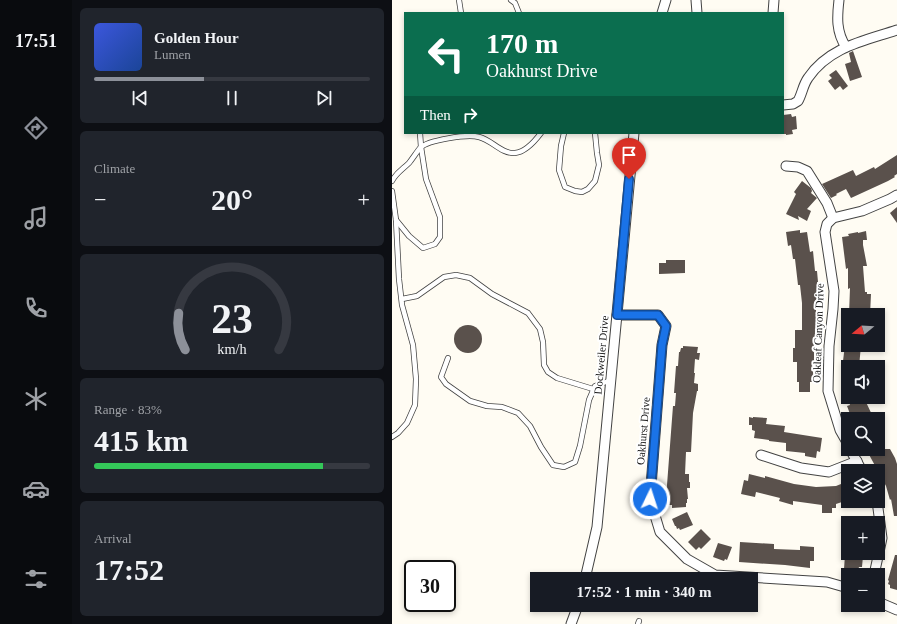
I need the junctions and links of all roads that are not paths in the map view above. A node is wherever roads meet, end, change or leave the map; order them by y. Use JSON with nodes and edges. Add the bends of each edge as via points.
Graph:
{"nodes":[{"id":1,"x":459,"y":0,"type":"edge"},
{"id":2,"x":511,"y":0,"type":"edge"},
{"id":3,"x":666,"y":0,"type":"edge"},
{"id":4,"x":696,"y":0,"type":"edge"},
{"id":5,"x":774,"y":0,"type":"edge"},
{"id":6,"x":839,"y":0,"type":"edge"},
{"id":7,"x":461,"y":12,"type":"edge"},
{"id":8,"x":519,"y":12,"type":"edge"},
{"id":9,"x":662,"y":12,"type":"edge"},
{"id":10,"x":697,"y":12,"type":"edge"},
{"id":11,"x":773,"y":12,"type":"edge"},
{"id":12,"x":897,"y":30,"type":"edge"},
{"id":13,"x":846,"y":47,"type":"junction"},
{"id":14,"x":784,"y":105,"type":"edge"},
{"id":15,"x":420,"y":134,"type":"edge"},
{"id":16,"x":540,"y":134,"type":"edge"},
{"id":17,"x":564,"y":134,"type":"edge"},
{"id":18,"x":595,"y":134,"type":"edge"},
{"id":19,"x":634,"y":134,"type":"edge"},
{"id":20,"x":420,"y":147,"type":"junction"},
{"id":21,"x":786,"y":166,"type":"dead end"},
{"id":22,"x":392,"y":181,"type":"edge"},
{"id":23,"x":392,"y":191,"type":"edge"},
{"id":24,"x":897,"y":194,"type":"edge"},
{"id":25,"x":833,"y":218,"type":"junction"},
{"id":26,"x":396,"y":220,"type":"junction"},
{"id":27,"x":402,"y":299,"type":"junction"},
{"id":28,"x":617,"y":315,"type":"junction"},
{"id":29,"x":448,"y":358,"type":"dead end"},
{"id":30,"x":610,"y":380,"type":"junction"},
{"id":31,"x":593,"y":389,"type":"junction"},
{"id":32,"x":841,"y":432,"type":"edge"},
{"id":33,"x":392,"y":437,"type":"edge"},
{"id":34,"x":761,"y":455,"type":"dead end"},
{"id":35,"x":854,"y":456,"type":"edge"},
{"id":36,"x":857,"y":461,"type":"junction"},
{"id":37,"x":858,"y":464,"type":"edge"},
{"id":38,"x":878,"y":508,"type":"edge"},
{"id":39,"x":876,"y":568,"type":"edge"},
{"id":40,"x":587,"y":572,"type":"edge"},
{"id":41,"x":841,"y":586,"type":"edge"},
{"id":42,"x":885,"y":605,"type":"edge"},
{"id":43,"x":897,"y":610,"type":"edge"},
{"id":44,"x":575,"y":612,"type":"edge"},
{"id":45,"x":571,"y":624,"type":"edge"}],
"edges":[{"from":1,"to":7,"type":"lane"},
{"from":2,"to":8,"type":"lane"},
{"from":3,"to":9,"type":"street"},
{"from":4,"to":10,"type":"street"},
{"from":5,"to":11,"type":"street"},
{"from":6,"to":13,"type":"street","via":[[840,36]]},
{"from":12,"to":13,"type":"street"},
{"from":13,"to":14,"type":"street","via":[[828,58],[812,74],[796,103]]},
{"from":15,"to":20,"type":"lane"},
{"from":16,"to":20,"type":"lane","via":[[533,144],[515,153],[469,135],[440,140]]},
{"from":17,"to":18,"type":"lane","via":[[559,170],[565,187],[582,192],[595,181],[599,165]]},
{"from":19,"to":28,"type":"street","name":"Dockweiler Drive"},
{"from":20,"to":22,"type":"lane"},
{"from":20,"to":26,"type":"lane","via":[[426,179],[440,217],[440,237],[435,244],[423,248]]},
{"from":21,"to":25,"type":"street","via":[[798,166],[807,171],[827,203]]},
{"from":23,"to":26,"type":"lane"},
{"from":24,"to":25,"type":"street","via":[[862,211]]},
{"from":25,"to":32,"type":"street","name":"Oakleaf Canyon Drive","via":[[827,224],[825,232],[834,290],[828,391]]},
{"from":26,"to":27,"type":"lane"},
{"from":27,"to":31,"type":"lane","via":[[417,296],[444,277],[456,274],[470,278],[492,294],[528,313],[540,329],[544,365],[548,372],[557,378]]},
{"from":27,"to":33,"type":"lane","via":[[413,345],[415,405],[407,423]]},
{"from":28,"to":30,"type":"street","name":"Dockweiler Drive"},
{"from":28,"to":41,"type":"street","name":"Oakhurst Drive","via":[[658,315],[666,326],[662,345],[650,499],[660,532],[687,559],[715,575],[828,582]]},
{"from":29,"to":31,"type":"lane","via":[[441,378],[446,384],[470,401],[502,407],[518,414],[530,426],[540,447],[553,465],[564,467],[575,462]]},
{"from":30,"to":31,"type":"lane","via":[[594,386]]},
{"from":30,"to":40,"type":"street","name":"Dockweiler Drive","via":[[597,527]]},
{"from":34,"to":36,"type":"street","via":[[801,468],[829,472]]},
{"from":35,"to":36,"type":"street"},
{"from":36,"to":37,"type":"street"},
{"from":38,"to":39,"type":"street","via":[[882,538]]},
{"from":42,"to":43,"type":"street"},
{"from":44,"to":45,"type":"street"}]}
